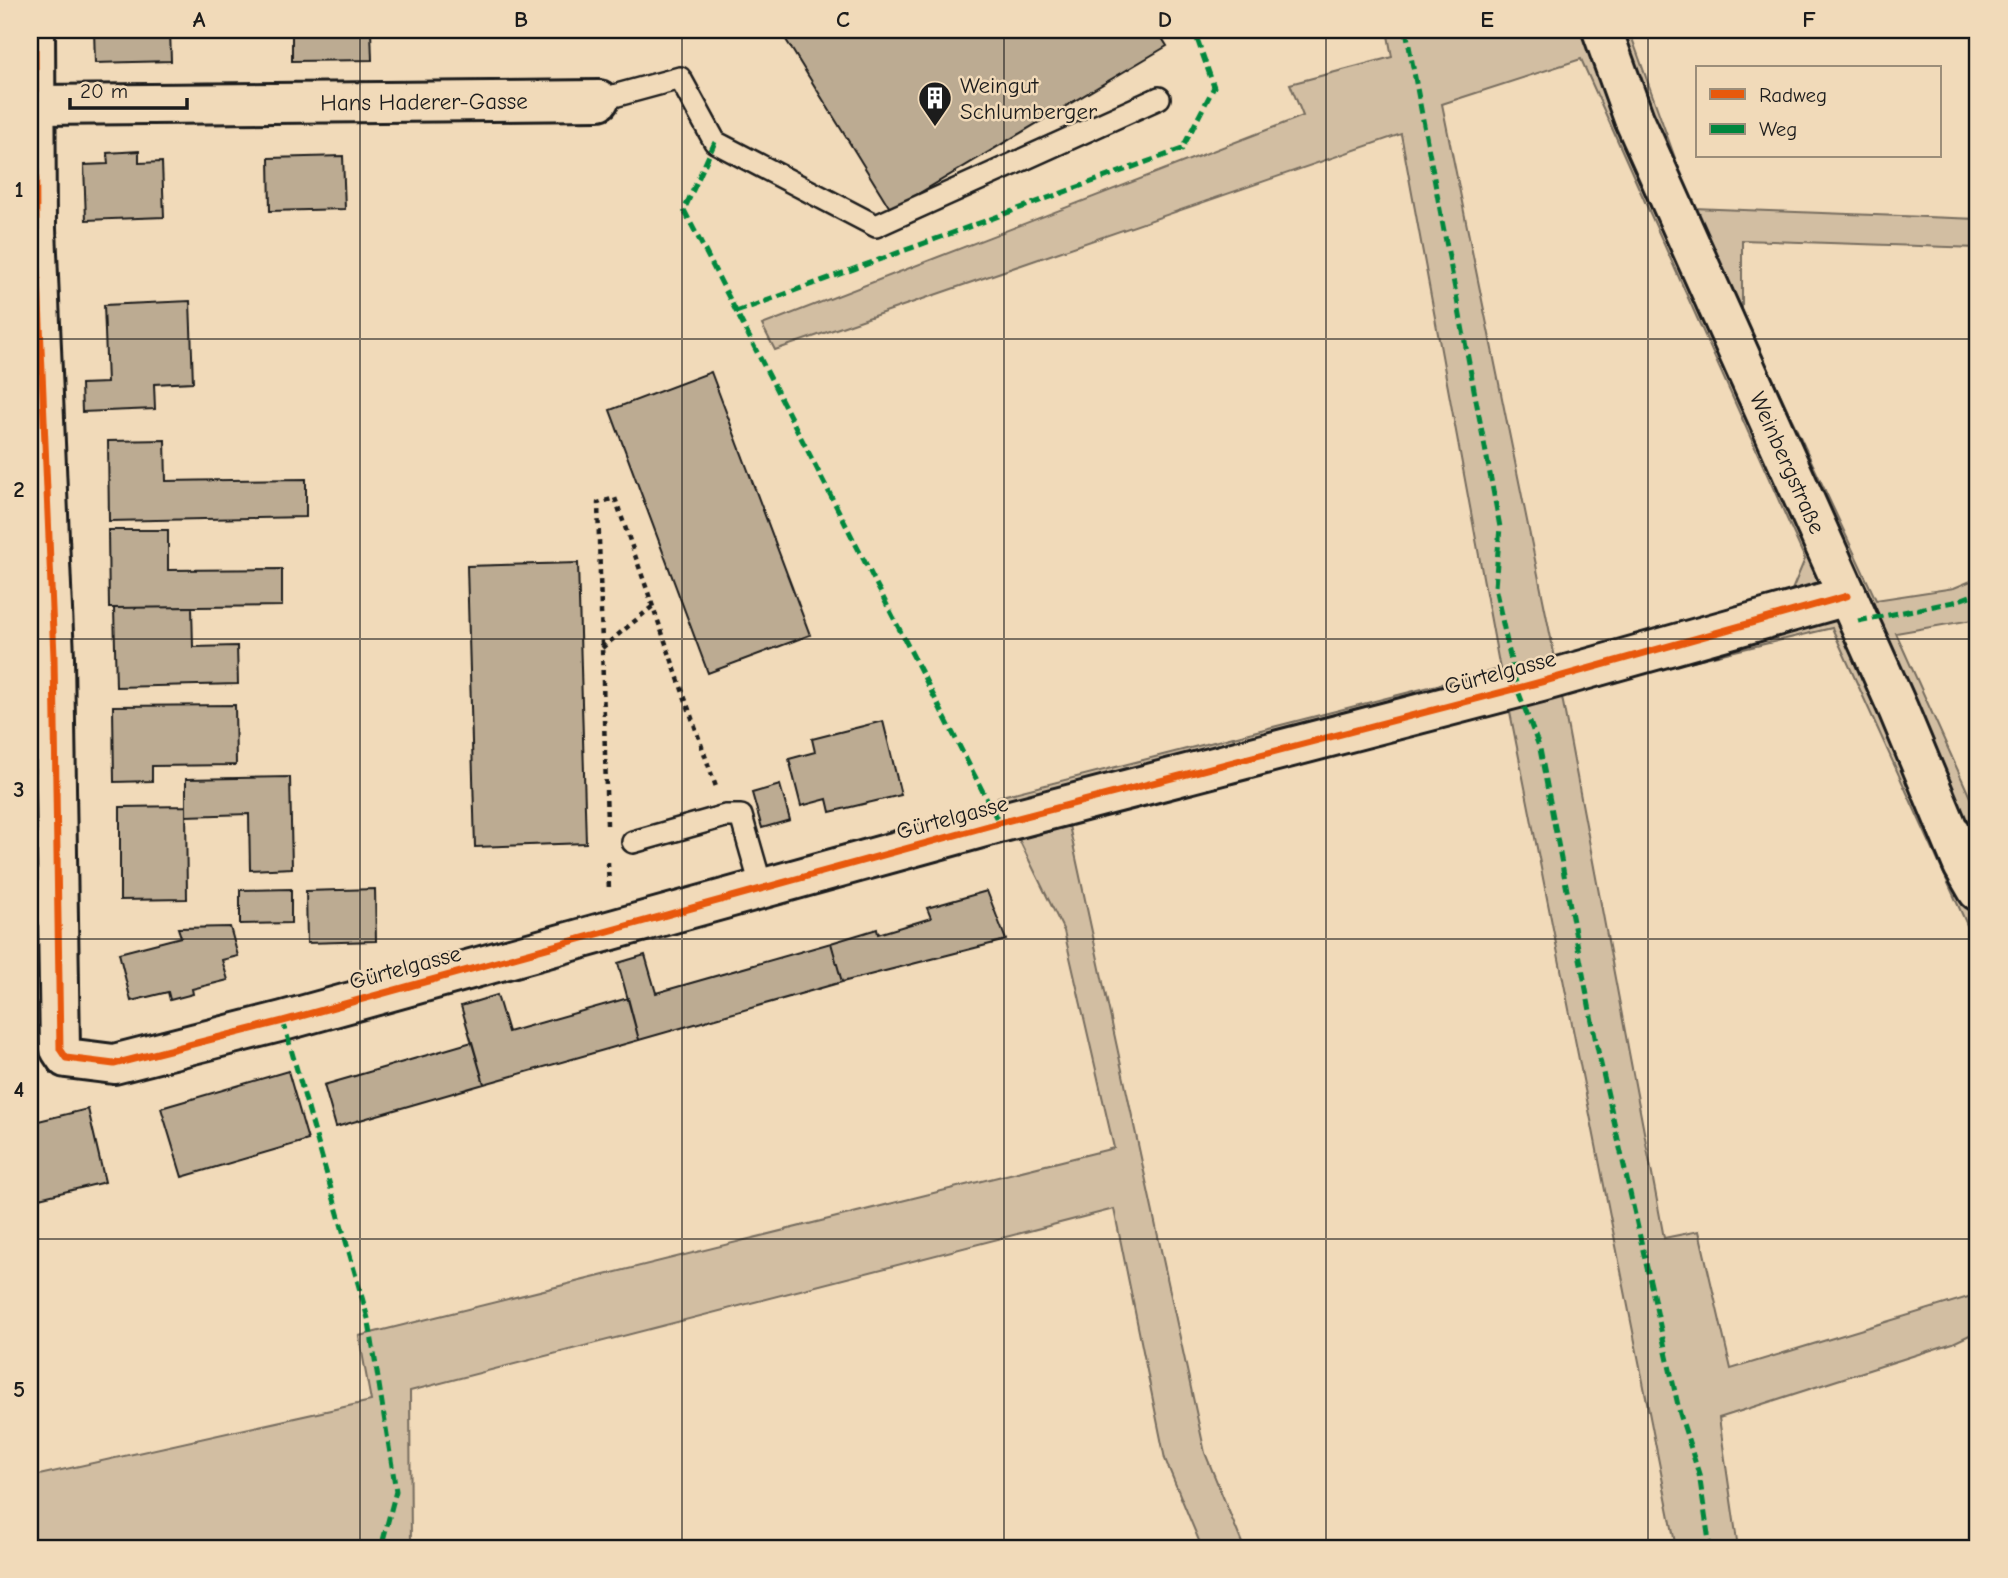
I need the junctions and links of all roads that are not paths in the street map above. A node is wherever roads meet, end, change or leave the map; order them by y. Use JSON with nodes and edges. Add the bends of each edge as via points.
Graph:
{"nodes":[{"id":1,"x":35,"y":30,"type":"edge"},
{"id":2,"x":1602,"y":30,"type":"edge"},
{"id":3,"x":1159,"y":98,"type":"dead end"},
{"id":4,"x":599,"y":100,"type":"joint"},
{"id":5,"x":37,"y":105,"type":"junction"},
{"id":6,"x":33,"y":229,"type":"edge"},
{"id":7,"x":1847,"y":596,"type":"junction"},
{"id":8,"x":42,"y":657,"type":"edge"},
{"id":9,"x":633,"y":842,"type":"dead end"},
{"id":10,"x":762,"y":889,"type":"junction"},
{"id":11,"x":1978,"y":891,"type":"edge"}],
"edges":[{"from":1,"to":5,"type":"street"},
{"from":2,"to":7,"type":"street","name":"Weinbergstraße","via":[[1634,119]]},
{"from":3,"to":4,"type":"lane","via":[[876,226],[716,142],[680,78]]},
{"from":4,"to":5,"type":"street","name":"Hans Haderer-Gasse"},
{"from":5,"to":6,"type":"street"},
{"from":6,"to":8,"type":"street"},
{"from":7,"to":10,"type":"street","name":"Gürtelgasse"},
{"from":7,"to":11,"type":"street","name":"Weinbergstraße"},
{"from":8,"to":10,"type":"street","name":"Gürtelgasse","via":[[61,1049],[66,1058],[114,1064]]},
{"from":9,"to":10,"type":"lane","via":[[726,816],[741,816]]}]}
